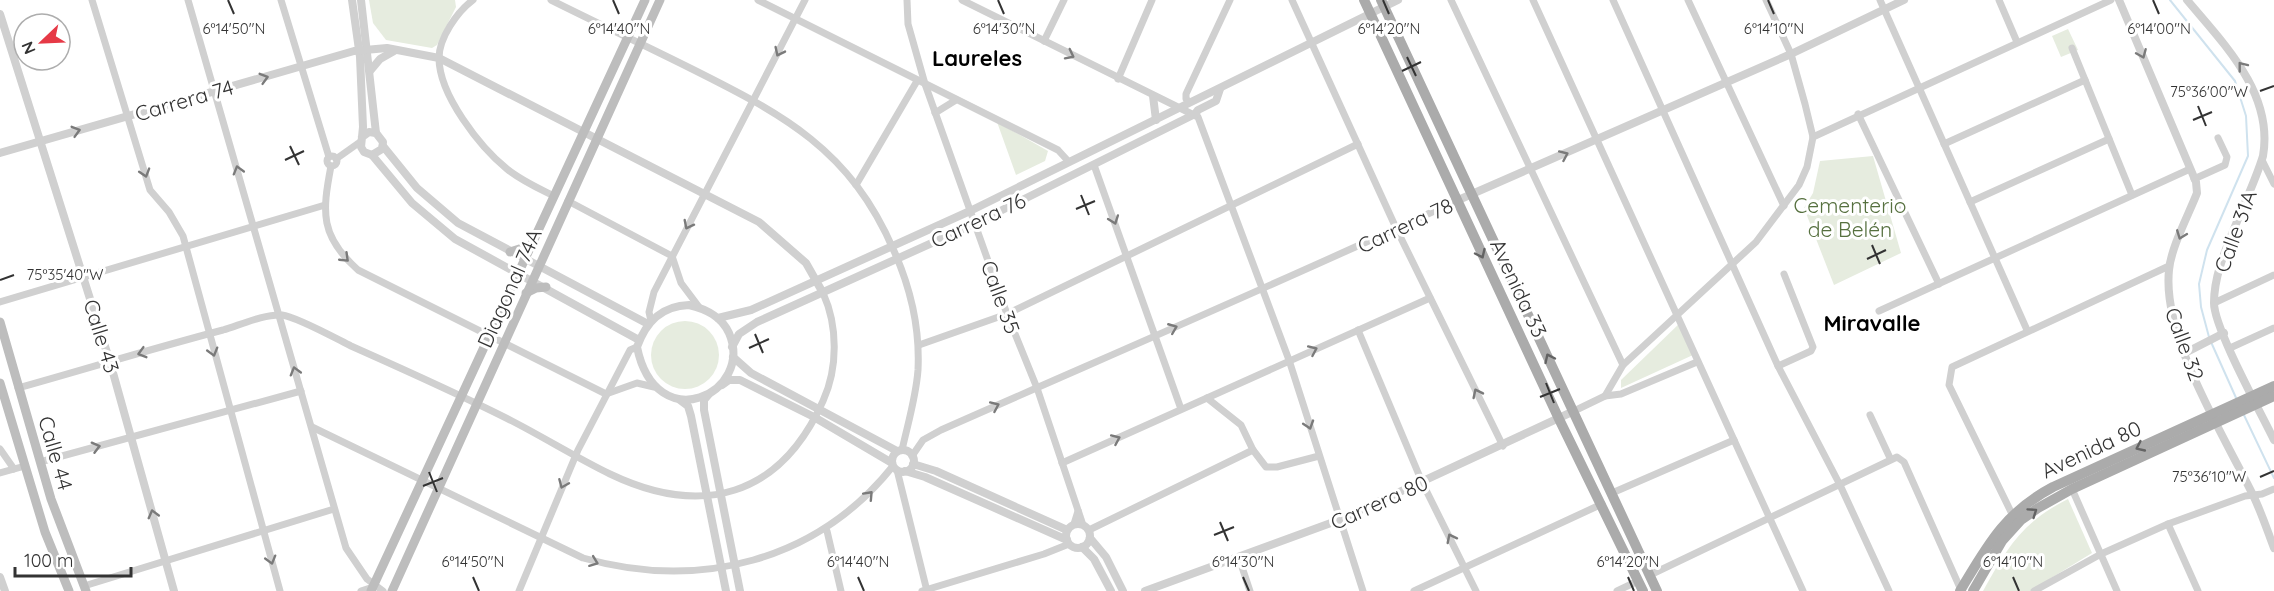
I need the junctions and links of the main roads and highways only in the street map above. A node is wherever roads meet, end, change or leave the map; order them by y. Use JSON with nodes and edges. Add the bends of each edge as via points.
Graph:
{"nodes":[{"id":1,"x":645,"y":0,"type":"edge"},
{"id":2,"x":660,"y":0,"type":"edge"},
{"id":3,"x":1364,"y":0,"type":"edge"},
{"id":4,"x":1382,"y":4,"type":"edge"},
{"id":5,"x":532,"y":245,"type":"junction"},
{"id":6,"x":510,"y":252,"type":"road end"},
{"id":7,"x":546,"y":287,"type":"road end"},
{"id":8,"x":526,"y":293,"type":"junction"},
{"id":9,"x":0,"y":322,"type":"edge"},
{"id":10,"x":0,"y":383,"type":"edge"},
{"id":11,"x":2274,"y":386,"type":"edge"},
{"id":12,"x":2274,"y":396,"type":"edge"},
{"id":13,"x":2250,"y":402,"type":"junction"},
{"id":14,"x":2214,"y":418,"type":"junction"},
{"id":15,"x":1641,"y":586,"type":"edge"},
{"id":16,"x":85,"y":589,"type":"edge"},
{"id":17,"x":376,"y":590,"type":"edge"},
{"id":18,"x":69,"y":591,"type":"edge"},
{"id":19,"x":392,"y":591,"type":"edge"},
{"id":20,"x":1658,"y":591,"type":"edge"},
{"id":21,"x":1960,"y":591,"type":"edge"},
{"id":22,"x":1973,"y":591,"type":"edge"}],
"edges":[{"from":1,"to":5,"type":"main road","name":"Diagonal 74A"},
{"from":2,"to":8,"type":"main road","name":"Diagonal 74A"},
{"from":3,"to":15,"type":"main road","name":"Avenida 33","one_way":true},
{"from":20,"to":4,"type":"main road","name":"Avenida 33","one_way":true},
{"from":5,"to":6,"type":"main road"},
{"from":5,"to":17,"type":"main road","name":"Diagonal 74A","via":[[422,479]]},
{"from":7,"to":8,"type":"main road"},
{"from":8,"to":19,"type":"main road","name":"Diagonal 74A"},
{"from":9,"to":16,"type":"main road","name":"Calle 44","via":[[61,529]]},
{"from":10,"to":18,"type":"main road","name":"Calle 44","via":[[45,532]]},
{"from":11,"to":13,"type":"main road","name":"Avenida 80"},
{"from":12,"to":13,"type":"main road","name":"Avenida 80"},
{"from":13,"to":14,"type":"main road","name":"Avenida 80"},
{"from":14,"to":21,"type":"main road","name":"Avenida 80","one_way":true,"via":[[2053,487],[2012,514],[1982,552]]},
{"from":22,"to":14,"type":"main road","name":"Avenida 80","one_way":true,"via":[[2012,529],[2038,508]]}]}
